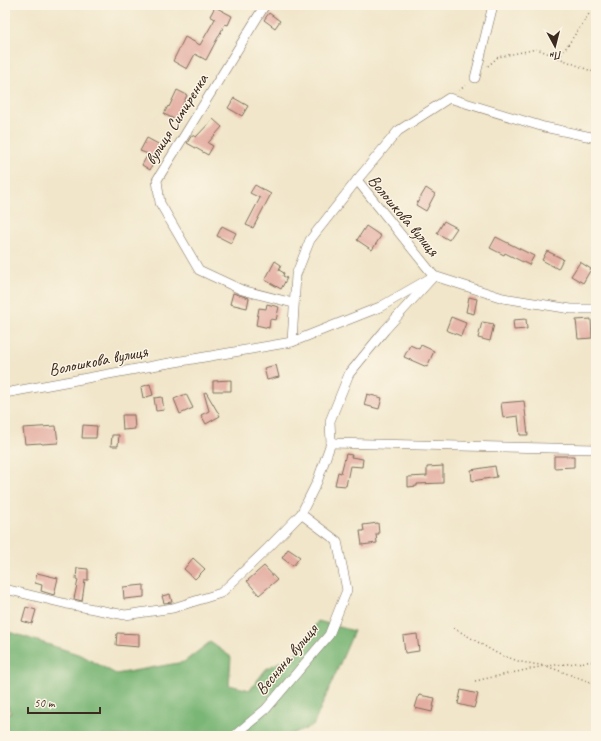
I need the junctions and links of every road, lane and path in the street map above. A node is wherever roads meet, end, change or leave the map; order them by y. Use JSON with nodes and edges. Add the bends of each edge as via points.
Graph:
{"nodes":[{"id":1,"x":265,"y":5,"type":"edge"},
{"id":2,"x":493,"y":5,"type":"edge"},
{"id":3,"x":595,"y":5,"type":"edge"},
{"id":4,"x":559,"y":58,"type":"junction"},
{"id":5,"x":486,"y":68,"type":"dead end"},
{"id":6,"x":596,"y":73,"type":"edge"},
{"id":7,"x":475,"y":78,"type":"joint"},
{"id":8,"x":449,"y":98,"type":"junction"},
{"id":9,"x":596,"y":138,"type":"edge"},
{"id":10,"x":357,"y":180,"type":"junction"},
{"id":11,"x":434,"y":276,"type":"junction"},
{"id":12,"x":294,"y":303,"type":"junction"},
{"id":13,"x":596,"y":309,"type":"edge"},
{"id":14,"x":292,"y":342,"type":"junction"},
{"id":15,"x":5,"y":393,"type":"edge"},
{"id":16,"x":332,"y":443,"type":"junction"},
{"id":17,"x":596,"y":449,"type":"edge"},
{"id":18,"x":302,"y":514,"type":"junction"},
{"id":19,"x":5,"y":589,"type":"edge"},
{"id":20,"x":454,"y":628,"type":"dead end"},
{"id":21,"x":596,"y":661,"type":"edge"},
{"id":22,"x":546,"y":666,"type":"junction"},
{"id":23,"x":475,"y":681,"type":"dead end"},
{"id":24,"x":596,"y":684,"type":"edge"},
{"id":25,"x":234,"y":736,"type":"edge"}],
"edges":[{"from":1,"to":12,"type":"street","name":"вулиця Симиренка","via":[[157,180],[160,203],[199,270],[242,290]]},
{"from":2,"to":7,"type":"street"},
{"from":3,"to":4,"type":"path"},
{"from":4,"to":5,"type":"path","via":[[536,49],[498,57]]},
{"from":4,"to":6,"type":"path"},
{"from":7,"to":8,"type":"path"},
{"from":8,"to":9,"type":"street","via":[[544,127]]},
{"from":8,"to":10,"type":"street","via":[[398,131]]},
{"from":10,"to":11,"type":"street","name":"Волошкова вулиця"},
{"from":10,"to":12,"type":"street","name":"Волошкова вулиця","via":[[310,240],[296,275]]},
{"from":11,"to":13,"type":"street","name":"Волошкова вулиця","via":[[503,298]]},
{"from":11,"to":14,"type":"street","name":"Волошкова вулиця","via":[[380,307]]},
{"from":11,"to":16,"type":"street","name":"Волошкова вулиця","via":[[349,374],[330,421]]},
{"from":12,"to":14,"type":"street","name":"Волошкова вулиця"},
{"from":14,"to":15,"type":"street","name":"Волошкова вулиця"},
{"from":16,"to":17,"type":"street"},
{"from":16,"to":18,"type":"street","name":"Волошкова вулиця"},
{"from":18,"to":19,"type":"street","name":"Волошкова вулиця","via":[[221,593],[173,608],[125,615]]},
{"from":18,"to":25,"type":"street","name":"Весняна вулиця","via":[[337,541],[347,590],[329,635],[266,709]]},
{"from":20,"to":22,"type":"path","via":[[498,654],[521,662]]},
{"from":21,"to":22,"type":"path"},
{"from":22,"to":23,"type":"path"},
{"from":22,"to":24,"type":"path"}]}
